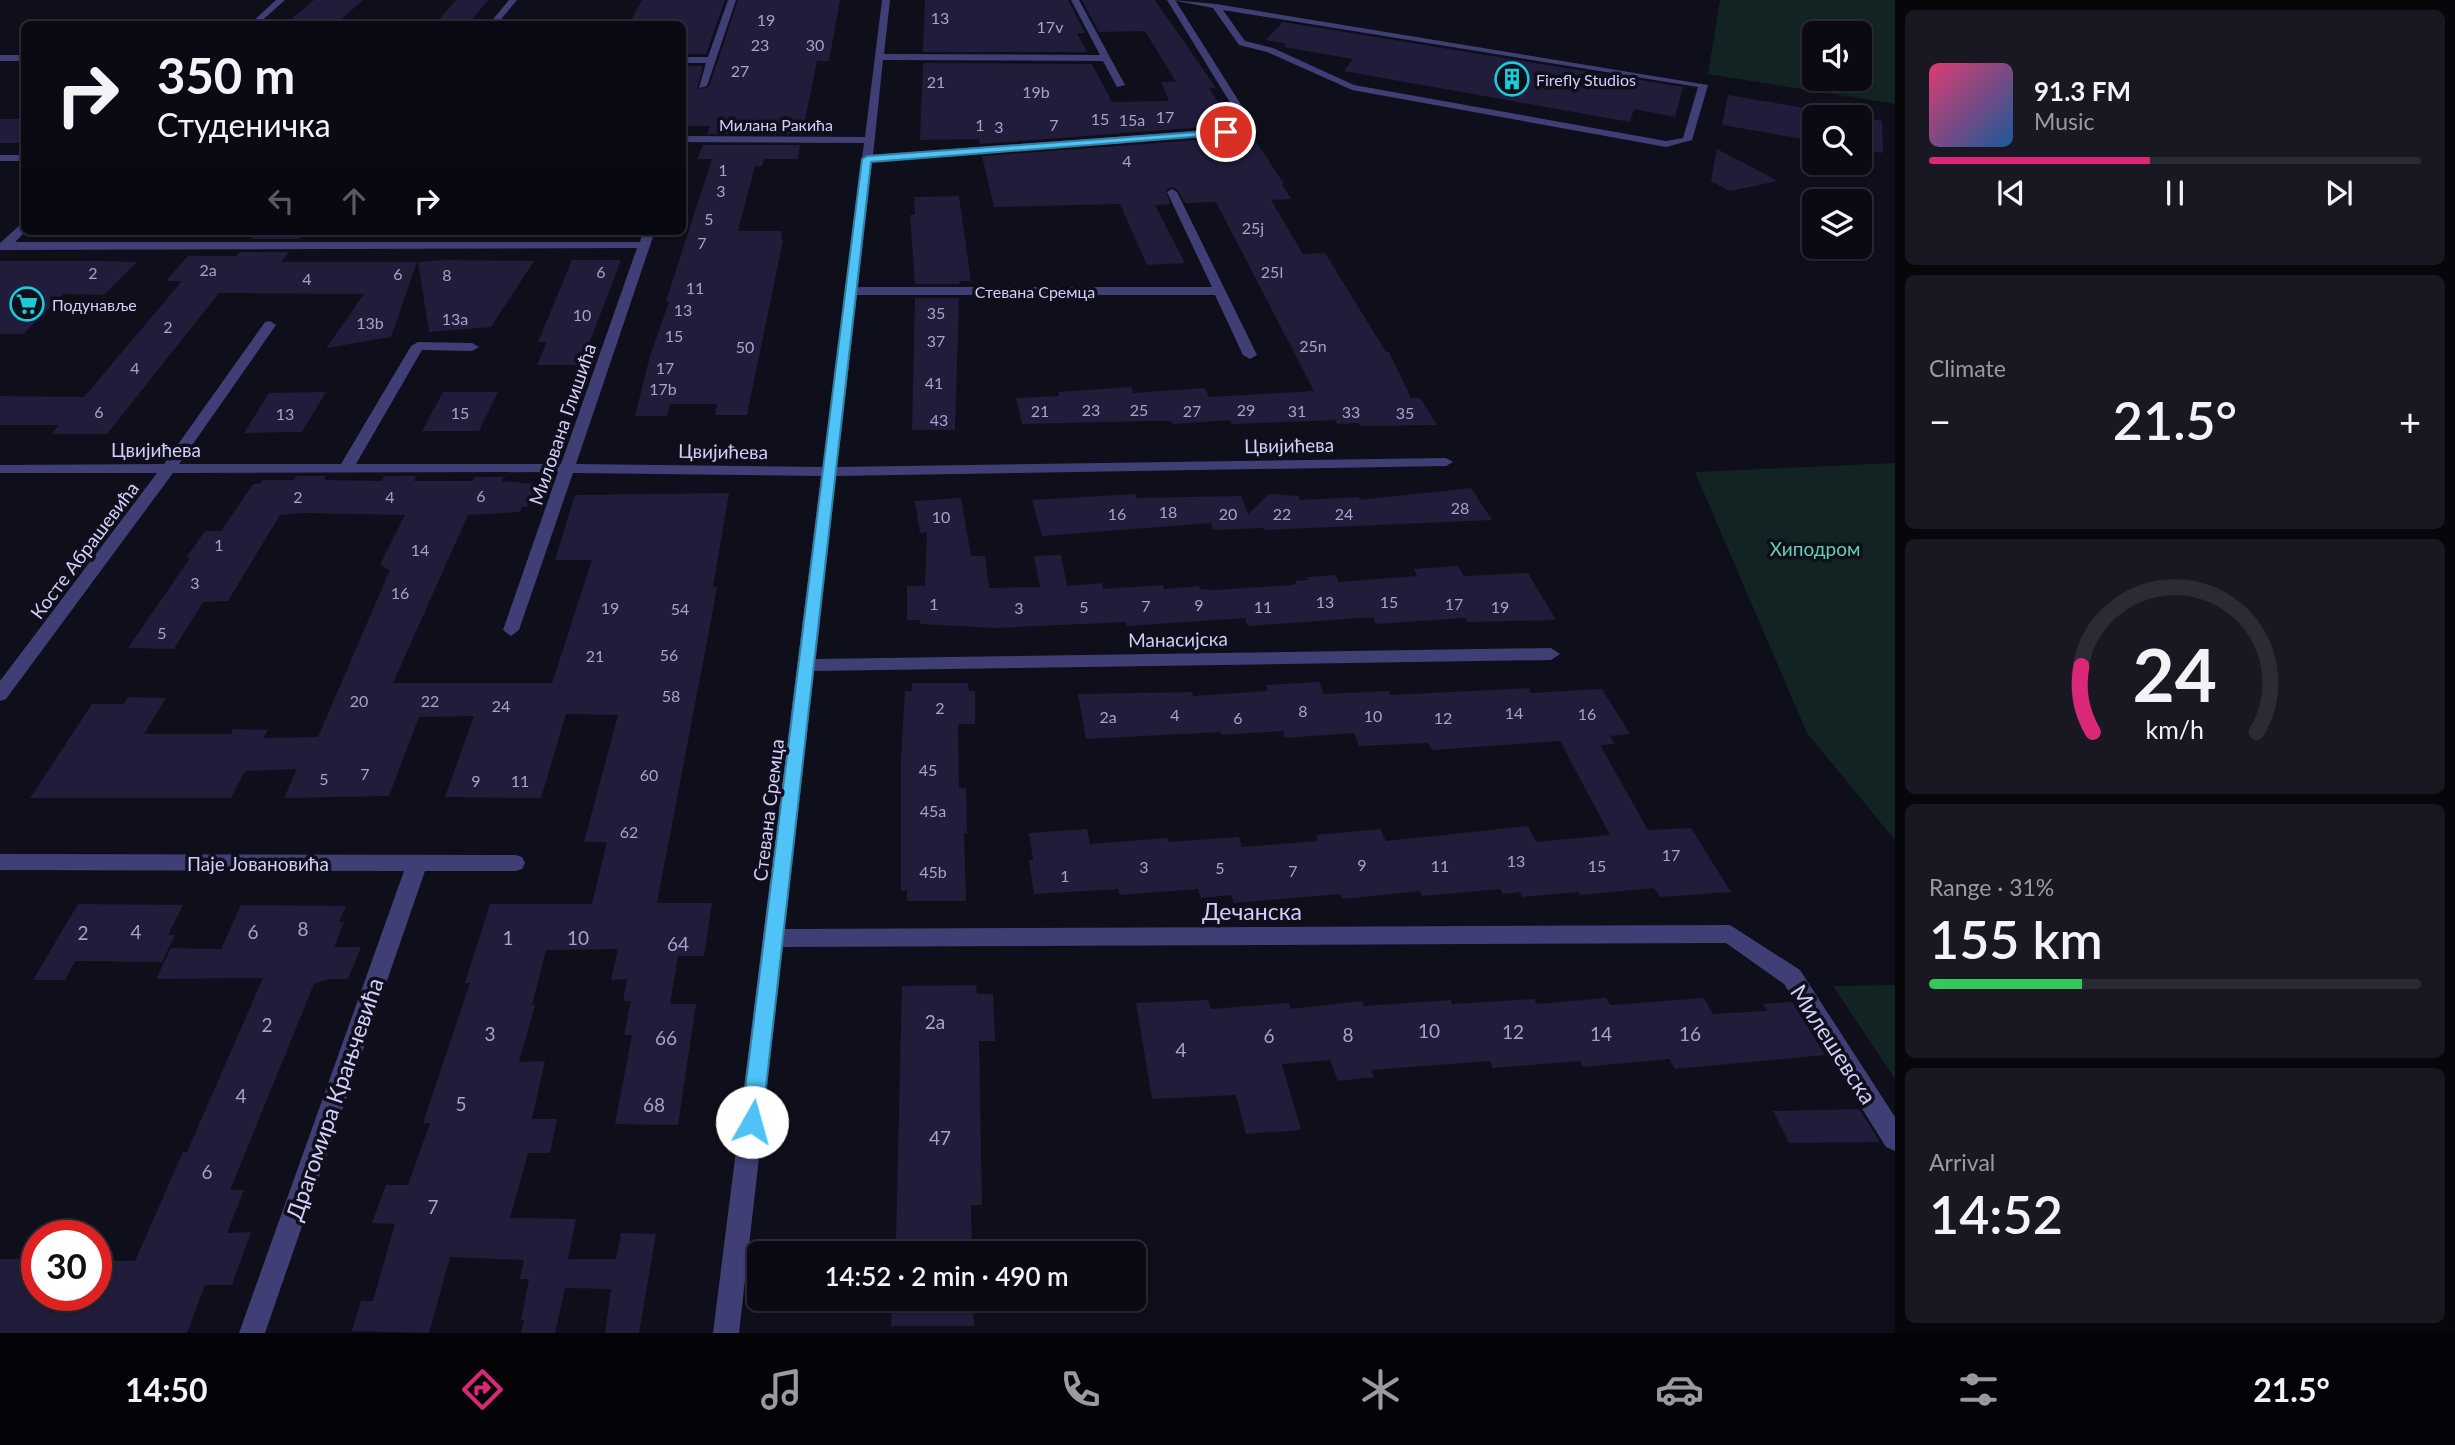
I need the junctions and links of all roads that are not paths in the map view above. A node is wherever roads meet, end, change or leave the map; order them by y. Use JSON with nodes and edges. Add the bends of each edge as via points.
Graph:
{"nodes":[{"id":1,"x":281,"y":0,"type":"edge"},
{"id":2,"x":513,"y":0,"type":"edge"},
{"id":3,"x":732,"y":0,"type":"edge"},
{"id":4,"x":886,"y":0,"type":"edge"},
{"id":5,"x":1075,"y":0,"type":"edge"},
{"id":6,"x":1171,"y":0,"type":"edge"},
{"id":7,"x":1176,"y":0,"type":"edge"},
{"id":8,"x":1216,"y":6,"type":"junction"},
{"id":9,"x":257,"y":21,"type":"edge"},
{"id":10,"x":496,"y":21,"type":"edge"},
{"id":11,"x":879,"y":57,"type":"junction"},
{"id":12,"x":0,"y":58,"type":"edge"},
{"id":13,"x":21,"y":58,"type":"edge"},
{"id":14,"x":1104,"y":58,"type":"junction"},
{"id":15,"x":686,"y":60,"type":"edge"},
{"id":16,"x":711,"y":60,"type":"junction"},
{"id":17,"x":1120,"y":85,"type":"dead end"},
{"id":18,"x":702,"y":86,"type":"dead end"},
{"id":19,"x":686,"y":139,"type":"edge"},
{"id":20,"x":869,"y":140,"type":"junction"},
{"id":21,"x":0,"y":158,"type":"edge"},
{"id":22,"x":21,"y":158,"type":"edge"},
{"id":23,"x":867,"y":159,"type":"junction"},
{"id":24,"x":1172,"y":192,"type":"dead end"},
{"id":25,"x":21,"y":230,"type":"edge"},
{"id":26,"x":331,"y":235,"type":"edge"},
{"id":27,"x":648,"y":235,"type":"edge"},
{"id":28,"x":324,"y":244,"type":"junction"},
{"id":29,"x":644,"y":246,"type":"junction"},
{"id":30,"x":3,"y":247,"type":"edge"},
{"id":31,"x":851,"y":291,"type":"junction"},
{"id":32,"x":1219,"y":291,"type":"junction"},
{"id":33,"x":270,"y":325,"type":"dead end"},
{"id":34,"x":472,"y":347,"type":"dead end"},
{"id":35,"x":1250,"y":355,"type":"dead end"},
{"id":36,"x":1446,"y":462,"type":"dead end"},
{"id":37,"x":169,"y":468,"type":"junction"},
{"id":38,"x":346,"y":468,"type":"junction"},
{"id":39,"x":567,"y":468,"type":"junction"},
{"id":40,"x":0,"y":469,"type":"edge"},
{"id":41,"x":829,"y":472,"type":"junction"},
{"id":42,"x":511,"y":630,"type":"dead end"},
{"id":43,"x":1551,"y":654,"type":"dead end"},
{"id":44,"x":806,"y":665,"type":"junction"},
{"id":45,"x":0,"y":694,"type":"edge"},
{"id":46,"x":0,"y":862,"type":"edge"},
{"id":47,"x":515,"y":863,"type":"dead end"},
{"id":48,"x":417,"y":864,"type":"junction"},
{"id":49,"x":1730,"y":934,"type":"joint"},
{"id":50,"x":774,"y":938,"type":"junction"},
{"id":51,"x":1895,"y":1139,"type":"edge"},
{"id":52,"x":252,"y":1333,"type":"edge"},
{"id":53,"x":726,"y":1333,"type":"edge"}],
"edges":[{"from":1,"to":9,"type":"street"},
{"from":2,"to":10,"type":"street"},
{"from":3,"to":16,"type":"street"},
{"from":4,"to":11,"type":"street","name":"Стевана Сремца"},
{"from":5,"to":14,"type":"street"},
{"from":6,"to":23,"type":"street","via":[[1252,130]]},
{"from":7,"to":8,"type":"street"},
{"from":8,"to":8,"type":"street","via":[[1674,80],[1703,86],[1687,140],[1666,144],[1352,87],[1270,50],[1242,43]]},
{"from":11,"to":14,"type":"street"},
{"from":11,"to":20,"type":"street","name":"Стевана Сремца"},
{"from":12,"to":13,"type":"street"},
{"from":14,"to":17,"type":"street"},
{"from":15,"to":16,"type":"street"},
{"from":16,"to":18,"type":"street"},
{"from":19,"to":20,"type":"street","name":"Милана Ракића"},
{"from":20,"to":23,"type":"street","name":"Стевана Сремца"},
{"from":21,"to":22,"type":"street"},
{"from":23,"to":31,"type":"street","name":"Стевана Сремца"},
{"from":24,"to":32,"type":"street"},
{"from":25,"to":30,"type":"street"},
{"from":26,"to":28,"type":"street"},
{"from":27,"to":29,"type":"street","name":"Милована Глишића"},
{"from":28,"to":29,"type":"street"},
{"from":28,"to":30,"type":"street"},
{"from":29,"to":39,"type":"street","name":"Милована Глишића"},
{"from":31,"to":32,"type":"street","name":"Стевана Сремца"},
{"from":31,"to":41,"type":"street","name":"Стевана Сремца"},
{"from":32,"to":35,"type":"street"},
{"from":33,"to":37,"type":"street","name":"Косте Абрашевића"},
{"from":34,"to":38,"type":"street","via":[[418,346]]},
{"from":36,"to":41,"type":"street","name":"Цвијићева"},
{"from":37,"to":38,"type":"street","name":"Цвијићева"},
{"from":37,"to":40,"type":"street","name":"Цвијићева"},
{"from":37,"to":45,"type":"street","name":"Косте Абрашевића"},
{"from":38,"to":39,"type":"street","name":"Цвијићева"},
{"from":39,"to":41,"type":"street","name":"Цвијићева"},
{"from":39,"to":42,"type":"street","name":"Милована Глишића"},
{"from":41,"to":44,"type":"street","name":"Стевана Сремца"},
{"from":43,"to":44,"type":"street","name":"Манасијска"},
{"from":44,"to":50,"type":"street","name":"Стевана Сремца"},
{"from":46,"to":48,"type":"street","name":"Паје Јовановића"},
{"from":47,"to":48,"type":"street","name":"Паје Јовановића"},
{"from":48,"to":52,"type":"street","name":"Драгомира Крањчевића"},
{"from":49,"to":50,"type":"street","name":"Дечанска"},
{"from":49,"to":51,"type":"street","name":"Милешевска","via":[[1792,978]]},
{"from":50,"to":53,"type":"street","name":"Стевана Сремца"}]}
